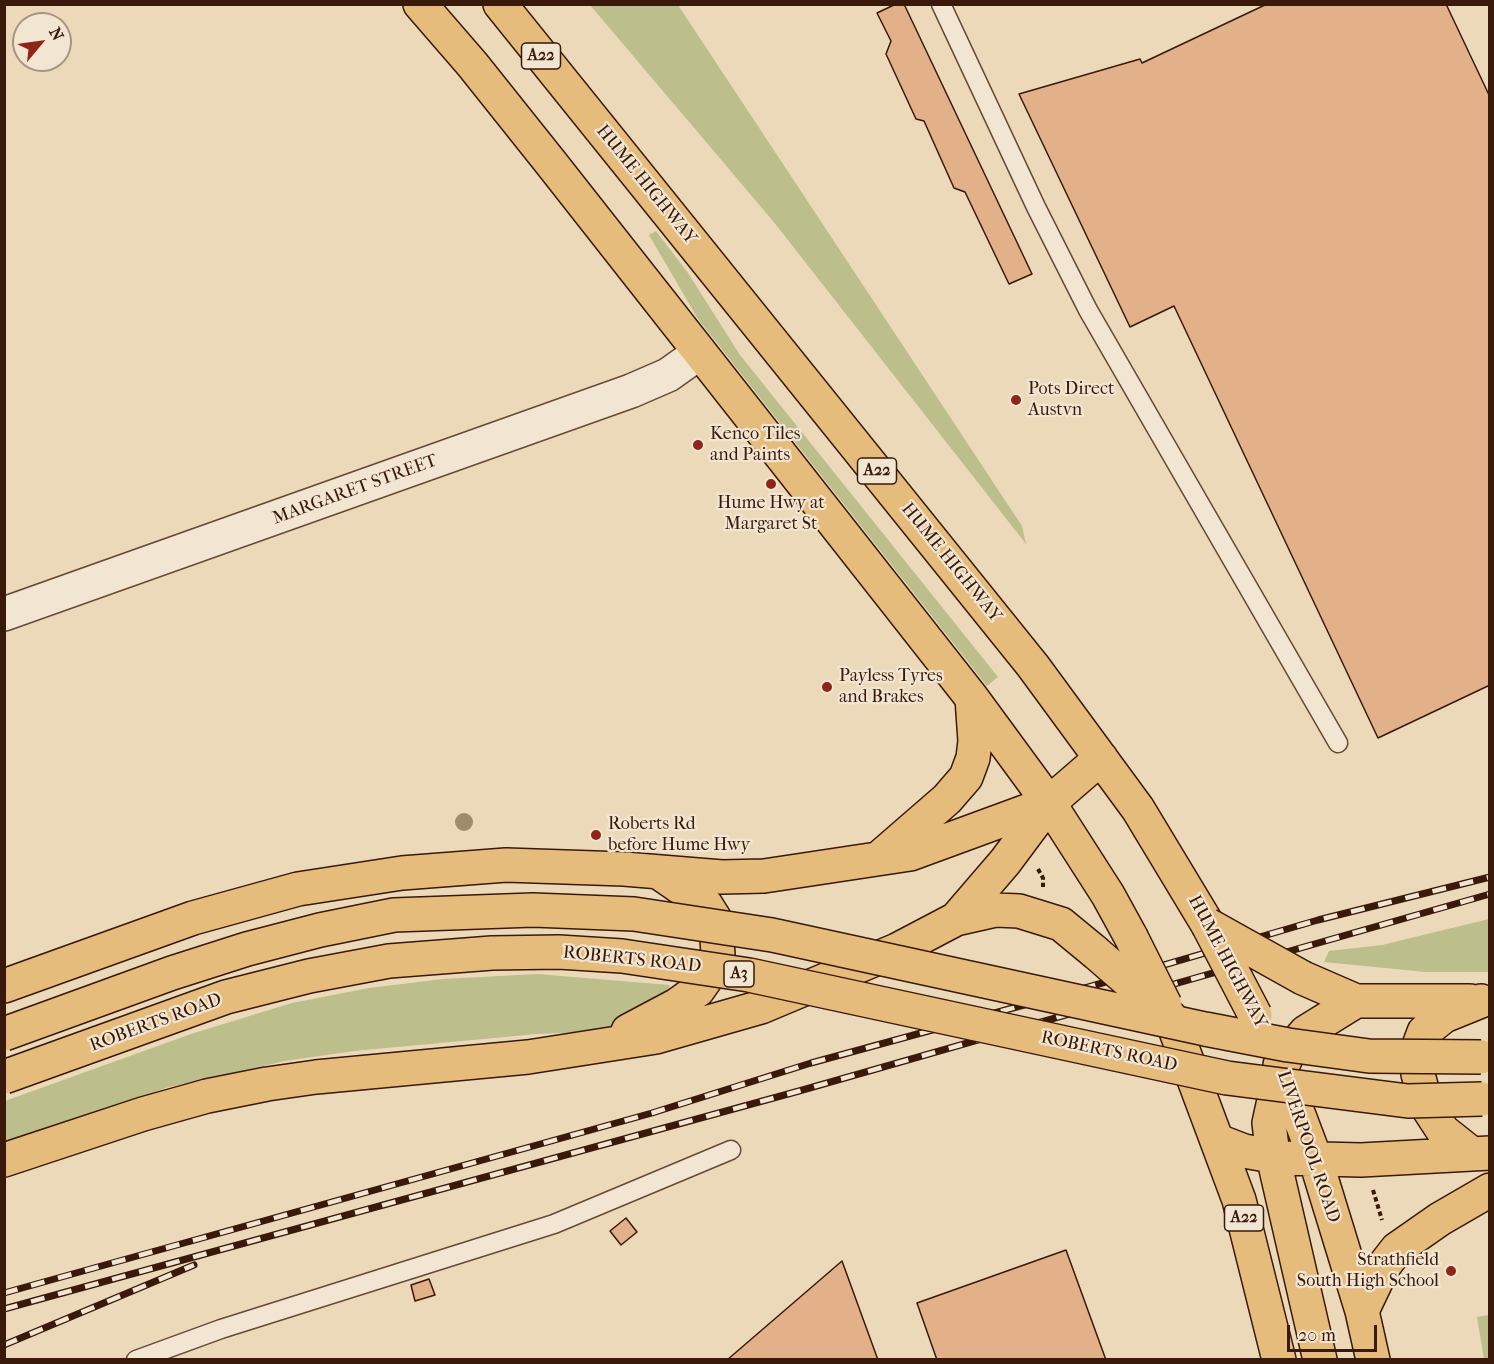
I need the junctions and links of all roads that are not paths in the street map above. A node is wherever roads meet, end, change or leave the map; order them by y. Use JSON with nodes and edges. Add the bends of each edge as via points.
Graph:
{"nodes":[{"id":1,"x":500,"y":4,"type":"edge"},
{"id":2,"x":941,"y":4,"type":"edge"},
{"id":3,"x":429,"y":7,"type":"edge"},
{"id":4,"x":699,"y":353,"type":"junction"},
{"id":5,"x":4,"y":614,"type":"edge"},
{"id":6,"x":972,"y":698,"type":"junction"},
{"id":7,"x":1338,"y":743,"type":"dead end"},
{"id":8,"x":1101,"y":758,"type":"junction"},
{"id":9,"x":1049,"y":803,"type":"junction"},
{"id":10,"x":875,"y":861,"type":"junction"},
{"id":11,"x":661,"y":874,"type":"junction"},
{"id":12,"x":956,"y":920,"type":"junction"},
{"id":13,"x":1208,"y":925,"type":"junction"},
{"id":14,"x":4,"y":986,"type":"edge"},
{"id":15,"x":1356,"y":1001,"type":"junction"},
{"id":16,"x":1485,"y":1001,"type":"edge"},
{"id":17,"x":1171,"y":1018,"type":"junction"},
{"id":18,"x":4,"y":1034,"type":"edge"},
{"id":19,"x":1268,"y":1041,"type":"junction"},
{"id":20,"x":592,"y":1049,"type":"junction"},
{"id":21,"x":1485,"y":1057,"type":"edge"},
{"id":22,"x":4,"y":1077,"type":"edge"},
{"id":23,"x":1486,"y":1098,"type":"edge"},
{"id":24,"x":1218,"y":1141,"type":"junction"},
{"id":25,"x":731,"y":1150,"type":"dead end"},
{"id":26,"x":1481,"y":1154,"type":"edge"},
{"id":27,"x":1273,"y":1156,"type":"junction"},
{"id":28,"x":1315,"y":1158,"type":"junction"},
{"id":29,"x":4,"y":1160,"type":"edge"},
{"id":30,"x":1490,"y":1190,"type":"edge"},
{"id":31,"x":1362,"y":1311,"type":"junction"},
{"id":32,"x":136,"y":1359,"type":"edge"},
{"id":33,"x":1279,"y":1359,"type":"edge"},
{"id":34,"x":1320,"y":1359,"type":"edge"},
{"id":35,"x":1373,"y":1359,"type":"edge"}],
"edges":[{"from":1,"to":8,"type":"highway","name":"HUME HIGHWAY","number":"A22","via":[[1033,666]]},
{"from":2,"to":7,"type":"lane","via":[[1088,310]]},
{"from":3,"to":4,"type":"highway","number":"A22"},
{"from":4,"to":5,"type":"street","name":"MARGARET STREET","via":[[668,375],[631,391]]},
{"from":4,"to":6,"type":"highway","number":"A22"},
{"from":6,"to":9,"type":"highway","number":"A22"},
{"from":6,"to":10,"type":"highway","via":[[975,741],[966,777],[947,799]]},
{"from":8,"to":9,"type":"highway"},
{"from":8,"to":13,"type":"highway","name":"HUME HIGHWAY","number":"A22","via":[[1154,834]]},
{"from":9,"to":10,"type":"highway","via":[[910,854]]},
{"from":9,"to":12,"type":"highway"},
{"from":9,"to":17,"type":"highway","number":"A22","bridge":true,"via":[[1108,895]]},
{"from":10,"to":11,"type":"highway","via":[[764,876]]},
{"from":11,"to":14,"type":"highway","via":[[506,865],[402,873],[288,891],[193,918]]},
{"from":11,"to":20,"type":"highway","via":[[706,905],[716,921],[718,954],[712,970],[691,995]]},
{"from":12,"to":17,"type":"highway","bridge":true,"via":[[996,910],[1019,911],[1060,924]]},
{"from":12,"to":20,"type":"highway","via":[[897,950],[761,1007],[656,1037]]},
{"from":13,"to":15,"type":"highway","bridge":true,"via":[[1303,978]]},
{"from":13,"to":19,"type":"highway","name":"HUME HIGHWAY","number":"A22","bridge":true},
{"from":15,"to":16,"type":"highway"},
{"from":15,"to":19,"type":"highway","via":[[1306,1032],[1289,1052]]},
{"from":16,"to":26,"type":"highway","via":[[1444,1016],[1424,1032],[1417,1051],[1426,1105],[1443,1131]]},
{"from":17,"to":24,"type":"highway","number":"A22"},
{"from":18,"to":21,"type":"highway","bridge":true,"via":[[172,973],[320,930],[394,915],[533,910],[634,914],[772,935],[1288,1045],[1369,1056]]},
{"from":19,"to":27,"type":"highway"},
{"from":19,"to":28,"type":"highway","name":"LIVERPOOL ROAD","number":"A22"},
{"from":20,"to":29,"type":"highway","via":[[267,1084],[153,1111]]},
{"from":22,"to":23,"type":"highway","name":"ROBERTS ROAD","number":"A3","bridge":true,"via":[[226,997],[309,975],[389,961],[559,952],[622,956],[749,975],[1227,1078],[1408,1101]]},
{"from":24,"to":27,"type":"highway"},
{"from":24,"to":33,"type":"highway","number":"A22","via":[[1239,1200]]},
{"from":25,"to":32,"type":"lane","via":[[554,1224]]},
{"from":26,"to":28,"type":"highway","via":[[1361,1160]]},
{"from":27,"to":28,"type":"highway"},
{"from":27,"to":34,"type":"highway"},
{"from":28,"to":31,"type":"highway","name":"LIVERPOOL ROAD","number":"A22"},
{"from":30,"to":31,"type":"highway","via":[[1397,1249],[1383,1267]]},
{"from":31,"to":35,"type":"highway","name":"LIVERPOOL ROAD","number":"A22"}]}
